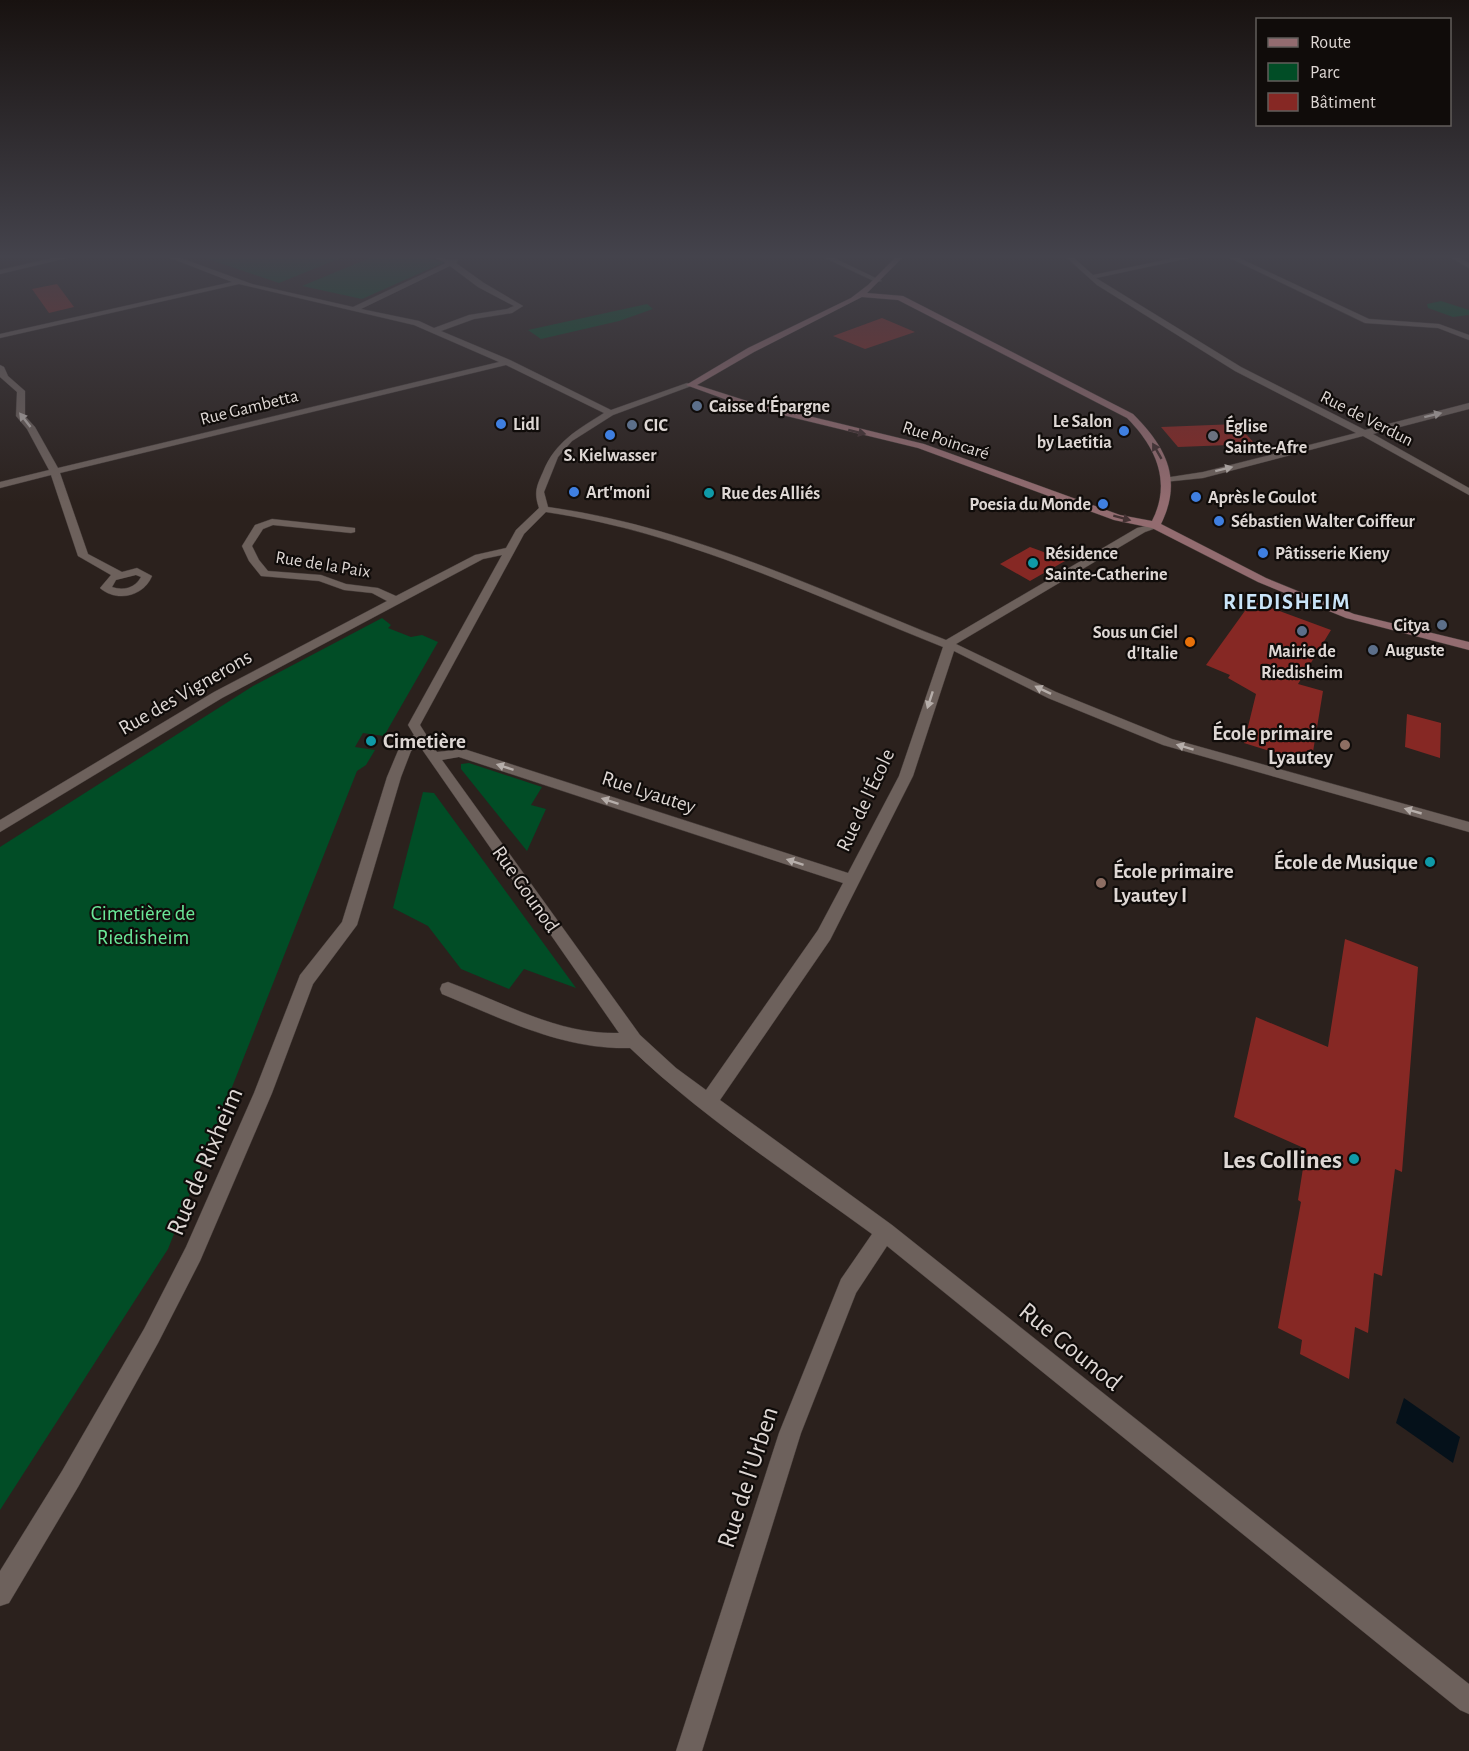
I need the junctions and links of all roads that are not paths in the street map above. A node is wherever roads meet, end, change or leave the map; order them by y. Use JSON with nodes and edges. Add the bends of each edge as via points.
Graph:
{"nodes":[{"id":1,"x":451,"y":339,"type":"edge"},
{"id":2,"x":774,"y":339,"type":"edge"},
{"id":3,"x":979,"y":339,"type":"edge"},
{"id":4,"x":1191,"y":339,"type":"edge"},
{"id":5,"x":507,"y":362,"type":"junction"},
{"id":6,"x":0,"y":367,"type":"edge"},
{"id":7,"x":690,"y":385,"type":"junction"},
{"id":8,"x":1469,"y":406,"type":"edge"},
{"id":9,"x":610,"y":413,"type":"junction"},
{"id":10,"x":1362,"y":432,"type":"junction"},
{"id":11,"x":54,"y":470,"type":"junction"},
{"id":12,"x":1167,"y":480,"type":"junction"},
{"id":13,"x":0,"y":485,"type":"edge"},
{"id":14,"x":1469,"y":492,"type":"edge"},
{"id":15,"x":544,"y":509,"type":"junction"},
{"id":16,"x":1155,"y":525,"type":"junction"},
{"id":17,"x":351,"y":530,"type":"dead end"},
{"id":18,"x":510,"y":550,"type":"junction"},
{"id":19,"x":118,"y":574,"type":"dead end"},
{"id":20,"x":396,"y":601,"type":"junction"},
{"id":21,"x":948,"y":645,"type":"junction"},
{"id":22,"x":1469,"y":646,"type":"edge"},
{"id":23,"x":420,"y":737,"type":"junction"},
{"id":24,"x":433,"y":757,"type":"junction"},
{"id":25,"x":0,"y":827,"type":"edge"},
{"id":26,"x":1469,"y":827,"type":"edge"},
{"id":27,"x":851,"y":880,"type":"junction"},
{"id":28,"x":448,"y":989,"type":"dead end"},
{"id":29,"x":634,"y":1040,"type":"junction"},
{"id":30,"x":708,"y":1103,"type":"junction"},
{"id":31,"x":885,"y":1232,"type":"junction"},
{"id":32,"x":0,"y":1594,"type":"edge"},
{"id":33,"x":1469,"y":1701,"type":"edge"},
{"id":34,"x":689,"y":1751,"type":"edge"}],
"edges":[{"from":1,"to":5,"type":"street"},
{"from":2,"to":7,"type":"street"},
{"from":12,"to":3,"type":"street","one_way":true,"via":[[1160,453],[1130,416]]},
{"from":4,"to":10,"type":"street","name":"Rue de Verdun","via":[[1258,380]]},
{"from":5,"to":9,"type":"street"},
{"from":5,"to":11,"type":"street","name":"Rue Gambetta"},
{"from":11,"to":6,"type":"street","one_way":true,"via":[[18,412],[21,391],[4,377]]},
{"from":7,"to":9,"type":"street"},
{"from":7,"to":16,"type":"street","name":"Rue Poincaré","one_way":true,"via":[[744,403],[921,446],[1118,518]]},
{"from":10,"to":8,"type":"street","one_way":true},
{"from":9,"to":15,"type":"street","via":[[568,439],[558,450],[539,492]]},
{"from":12,"to":10,"type":"street","one_way":true,"via":[[1203,475]]},
{"from":10,"to":14,"type":"street","name":"Rue de Verdun"},
{"from":11,"to":13,"type":"street","name":"Rue Gambetta"},
{"from":11,"to":19,"type":"street","via":[[83,556]]},
{"from":12,"to":16,"type":"street","via":[[1165,510]]},
{"from":15,"to":18,"type":"street","via":[[524,526]]},
{"from":15,"to":21,"type":"street","via":[[674,539]]},
{"from":16,"to":21,"type":"street"},
{"from":16,"to":22,"type":"street","name":"Rue Poincaré","via":[[1317,604]]},
{"from":17,"to":20,"type":"street","name":"Rue de la Paix","via":[[272,522],[259,527],[247,546],[265,574],[321,578],[344,587],[374,590]]},
{"from":18,"to":20,"type":"street","via":[[479,557]]},
{"from":18,"to":23,"type":"street","via":[[414,725]]},
{"from":20,"to":25,"type":"street","name":"Rue des Vignerons","via":[[218,695]]},
{"from":26,"to":21,"type":"street","one_way":true,"via":[[1168,742],[1052,695]]},
{"from":21,"to":27,"type":"street","name":"Rue de l'École","one_way":true,"via":[[906,776]]},
{"from":23,"to":24,"type":"street","name":"Rue Gounod"},
{"from":23,"to":32,"type":"street","name":"Rue de Rixheim","via":[[405,749],[394,777],[350,925],[306,980],[263,1093],[193,1254],[146,1346]]},
{"from":27,"to":24,"type":"street","name":"Rue Lyautey","one_way":true,"via":[[459,752]]},
{"from":24,"to":29,"type":"street","name":"Rue Gounod"},
{"from":27,"to":30,"type":"street","name":"Rue de l'École","via":[[824,935]]},
{"from":28,"to":29,"type":"street","via":[[577,1038],[608,1043]]},
{"from":29,"to":30,"type":"street","name":"Rue Gounod"},
{"from":30,"to":31,"type":"street","name":"Rue Gounod"},
{"from":31,"to":33,"type":"street","name":"Rue Gounod"},
{"from":31,"to":34,"type":"street","name":"Rue de l'Urben","via":[[848,1286],[790,1433]]}]}
